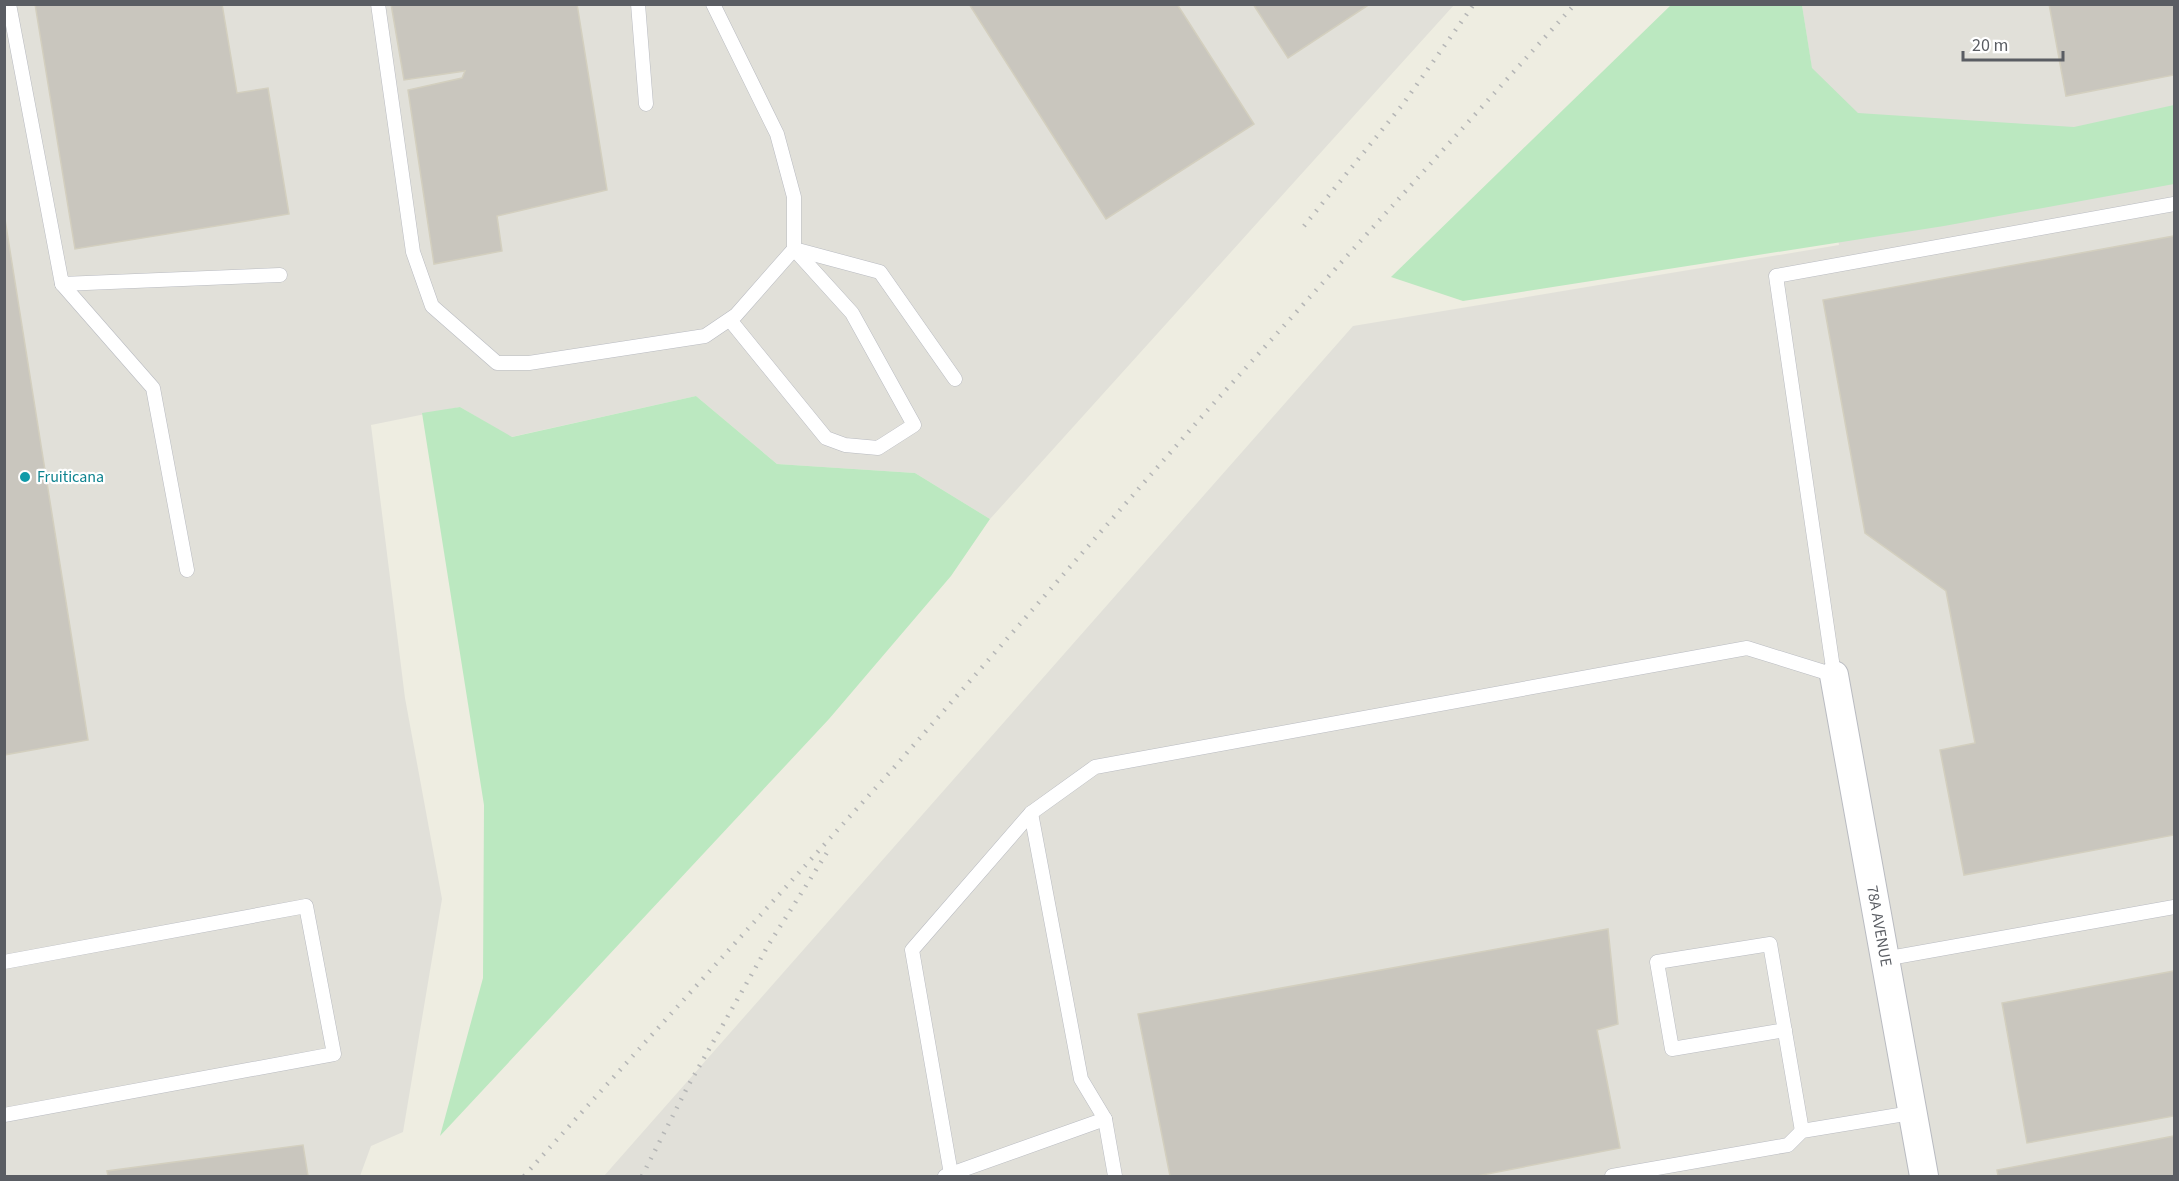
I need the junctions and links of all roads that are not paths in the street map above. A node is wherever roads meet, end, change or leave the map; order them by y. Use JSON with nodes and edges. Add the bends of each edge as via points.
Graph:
{"nodes":[{"id":1,"x":9,"y":4,"type":"edge"},
{"id":2,"x":378,"y":4,"type":"edge"},
{"id":3,"x":638,"y":4,"type":"edge"},
{"id":4,"x":713,"y":4,"type":"edge"},
{"id":5,"x":646,"y":104,"type":"dead end"},
{"id":6,"x":2175,"y":204,"type":"edge"},
{"id":7,"x":794,"y":249,"type":"junction"},
{"id":8,"x":280,"y":275,"type":"dead end"},
{"id":9,"x":62,"y":284,"type":"junction"},
{"id":10,"x":729,"y":320,"type":"junction"},
{"id":11,"x":955,"y":380,"type":"dead end"},
{"id":12,"x":187,"y":570,"type":"dead end"},
{"id":13,"x":1834,"y":675,"type":"junction"},
{"id":14,"x":1031,"y":813,"type":"junction"},
{"id":15,"x":2175,"y":907,"type":"edge"},
{"id":16,"x":1884,"y":959,"type":"junction"},
{"id":17,"x":4,"y":962,"type":"edge"},
{"id":18,"x":1785,"y":1030,"type":"junction"},
{"id":19,"x":1911,"y":1113,"type":"junction"},
{"id":20,"x":4,"y":1115,"type":"edge"},
{"id":21,"x":1105,"y":1119,"type":"junction"},
{"id":22,"x":1803,"y":1131,"type":"junction"},
{"id":23,"x":948,"y":1175,"type":"edge"},
{"id":24,"x":1115,"y":1176,"type":"edge"},
{"id":25,"x":1612,"y":1176,"type":"edge"},
{"id":26,"x":1924,"y":1176,"type":"edge"}],
"edges":[{"from":1,"to":9,"type":"lane"},
{"from":2,"to":10,"type":"lane","via":[[413,252],[432,306],[497,363],[576,358],[705,336]]},
{"from":3,"to":5,"type":"lane"},
{"from":4,"to":7,"type":"lane","via":[[777,134],[794,197]]},
{"from":6,"to":13,"type":"lane","via":[[1776,276]]},
{"from":7,"to":10,"type":"lane"},
{"from":7,"to":10,"type":"lane","via":[[852,313],[914,425],[878,448],[845,445],[826,438]]},
{"from":7,"to":11,"type":"lane","via":[[880,272]]},
{"from":8,"to":9,"type":"lane"},
{"from":9,"to":12,"type":"lane","via":[[153,388]]},
{"from":13,"to":14,"type":"lane","via":[[1747,648],[1095,767]]},
{"from":13,"to":16,"type":"street","name":"78A AVENUE"},
{"from":14,"to":21,"type":"lane","via":[[1081,1079]]},
{"from":14,"to":23,"type":"lane","via":[[912,950]]},
{"from":15,"to":16,"type":"lane"},
{"from":16,"to":19,"type":"street","name":"78A AVENUE"},
{"from":17,"to":20,"type":"lane","via":[[306,906],[334,1054]]},
{"from":18,"to":18,"type":"lane","via":[[1770,944],[1657,962],[1672,1049]]},
{"from":18,"to":22,"type":"lane"},
{"from":19,"to":22,"type":"lane"},
{"from":19,"to":26,"type":"street","name":"78A AVENUE"},
{"from":21,"to":23,"type":"lane"},
{"from":21,"to":24,"type":"lane"},
{"from":22,"to":25,"type":"lane","via":[[1788,1145]]}]}
